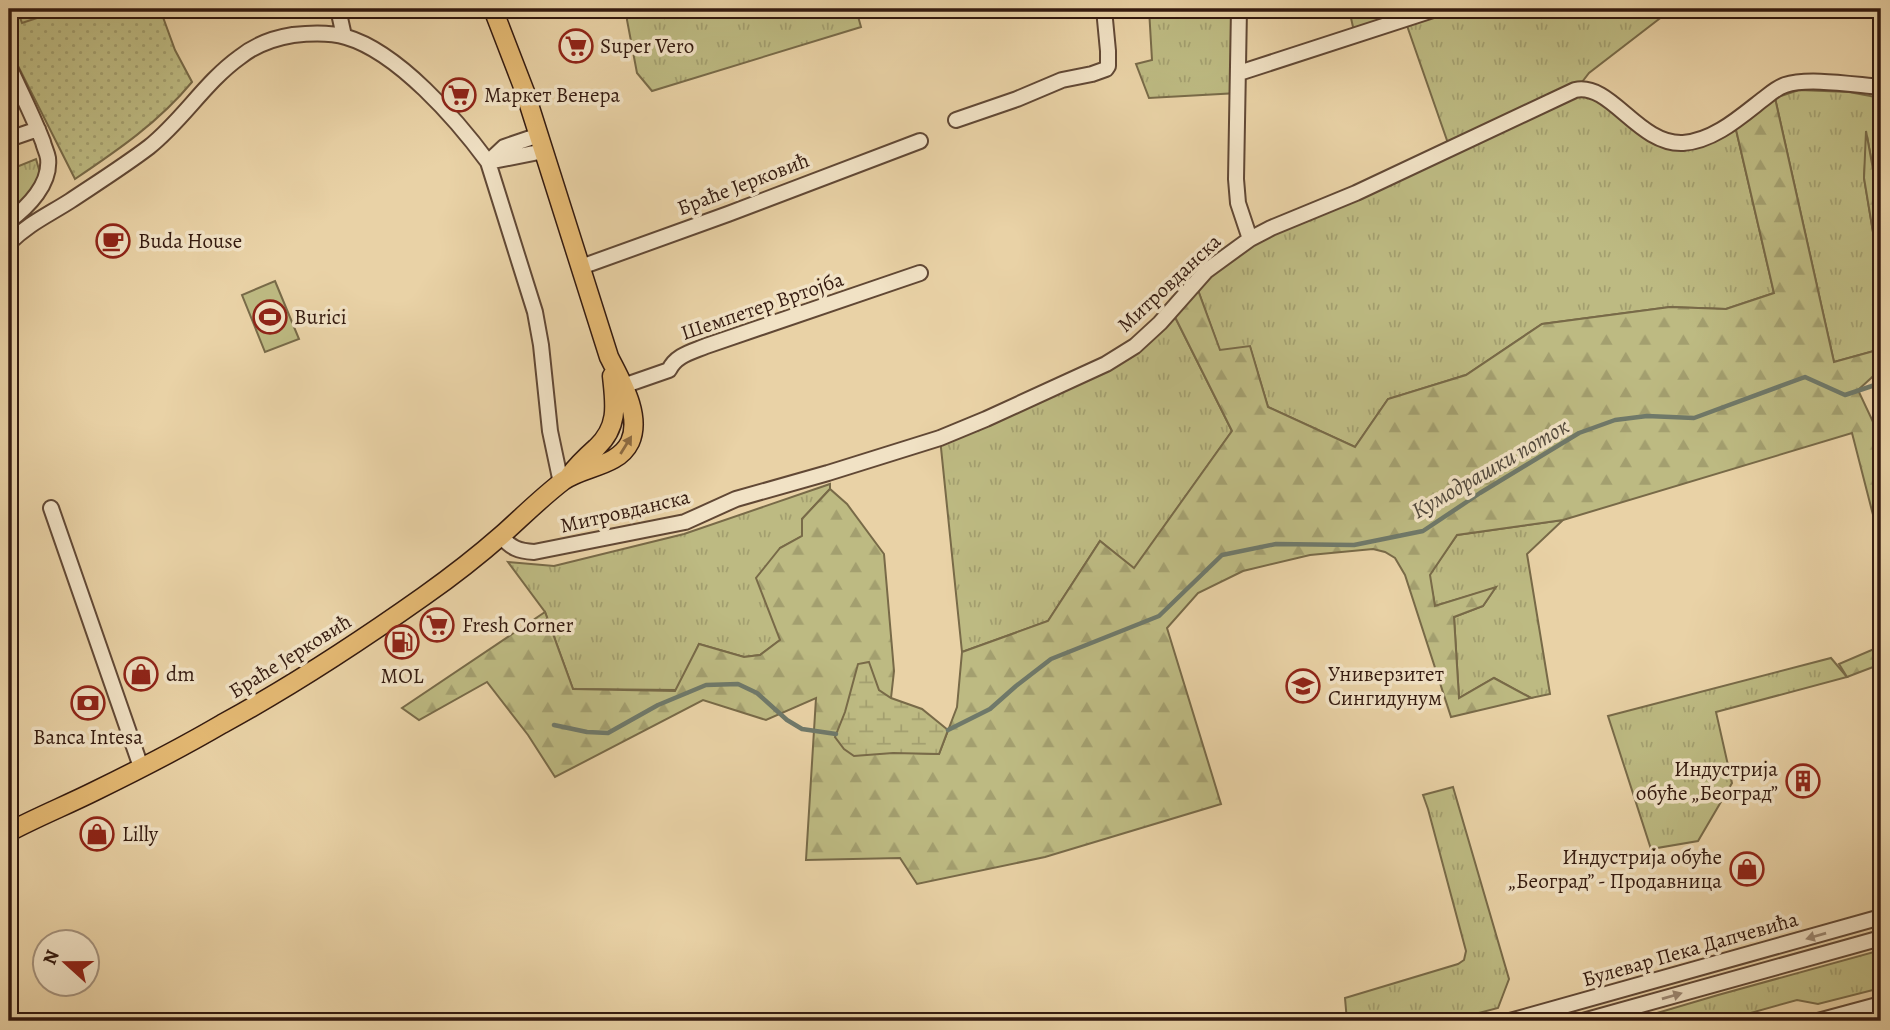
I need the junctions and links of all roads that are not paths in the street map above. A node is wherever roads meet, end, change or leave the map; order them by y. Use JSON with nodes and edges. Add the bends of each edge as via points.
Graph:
{"nodes":[{"id":1,"x":338,"y":9,"type":"edge"},
{"id":2,"x":492,"y":9,"type":"edge"},
{"id":3,"x":1104,"y":9,"type":"edge"},
{"id":4,"x":1239,"y":9,"type":"edge"},
{"id":5,"x":1436,"y":9,"type":"edge"},
{"id":6,"x":344,"y":36,"type":"junction"},
{"id":7,"x":9,"y":66,"type":"edge"},
{"id":8,"x":1238,"y":73,"type":"junction"},
{"id":9,"x":1881,"y":87,"type":"edge"},
{"id":10,"x":956,"y":120,"type":"dead end"},
{"id":11,"x":38,"y":129,"type":"junction"},
{"id":12,"x":9,"y":139,"type":"edge"},
{"id":13,"x":920,"y":141,"type":"dead end"},
{"id":14,"x":542,"y":143,"type":"junction"},
{"id":15,"x":488,"y":162,"type":"junction"},
{"id":16,"x":9,"y":221,"type":"edge"},
{"id":17,"x":1250,"y":239,"type":"junction"},
{"id":18,"x":9,"y":243,"type":"edge"},
{"id":19,"x":581,"y":267,"type":"junction"},
{"id":20,"x":920,"y":273,"type":"dead end"},
{"id":21,"x":610,"y":357,"type":"junction"},
{"id":22,"x":623,"y":386,"type":"junction"},
{"id":23,"x":565,"y":480,"type":"junction"},
{"id":24,"x":51,"y":508,"type":"dead end"},
{"id":25,"x":501,"y":536,"type":"junction"},
{"id":26,"x":141,"y":767,"type":"junction"},
{"id":27,"x":9,"y":832,"type":"edge"},
{"id":28,"x":1881,"y":917,"type":"edge"},
{"id":29,"x":1881,"y":938,"type":"edge"},
{"id":30,"x":1881,"y":1004,"type":"edge"},
{"id":31,"x":1865,"y":1015,"type":"edge"},
{"id":32,"x":1529,"y":1019,"type":"edge"},
{"id":33,"x":1510,"y":1021,"type":"edge"},
{"id":34,"x":1583,"y":1021,"type":"edge"},
{"id":35,"x":1818,"y":1021,"type":"edge"}],
"edges":[{"from":1,"to":6,"type":"street"},
{"from":2,"to":14,"type":"main road","name":"Браће Јерковић"},
{"from":3,"to":10,"type":"street","via":[[1106,69],[1062,80]]},
{"from":4,"to":8,"type":"street"},
{"from":5,"to":8,"type":"street"},
{"from":6,"to":15,"type":"street","via":[[400,67]]},
{"from":6,"to":18,"type":"street","via":[[309,33],[284,37],[243,54],[151,145],[27,226]]},
{"from":7,"to":11,"type":"street"},
{"from":8,"to":17,"type":"street","via":[[1236,179],[1238,203]]},
{"from":9,"to":17,"type":"street","name":"Митровданска","via":[[1808,82],[1783,86],[1707,138],[1679,143],[1648,133],[1595,92],[1575,90]]},
{"from":11,"to":12,"type":"street"},
{"from":11,"to":16,"type":"street","via":[[48,157],[47,170],[27,206]]},
{"from":13,"to":19,"type":"street","name":"Браће Јерковић"},
{"from":14,"to":15,"type":"street","via":[[504,147]]},
{"from":14,"to":19,"type":"main road","name":"Браће Јерковић"},
{"from":15,"to":23,"type":"street","via":[[535,312],[550,431]]},
{"from":17,"to":25,"type":"street","name":"Митровданска","via":[[1206,271],[1135,346],[1106,364],[928,442],[736,499],[673,525],[534,552],[517,550]]},
{"from":19,"to":21,"type":"main road","name":"Браће Јерковић"},
{"from":20,"to":22,"type":"street","name":"Шемпетер Вртојба","via":[[691,352],[675,360],[669,370]]},
{"from":21,"to":22,"type":"main road","name":"Браће Јерковић"},
{"from":21,"to":23,"type":"main road","name":"Браће Јерковић","via":[[615,398],[612,426]]},
{"from":23,"to":22,"type":"main road","name":"Браће Јерковић","one_way":true,"via":[[626,450],[634,428]]},
{"from":23,"to":25,"type":"main road","name":"Браће Јерковић"},
{"from":24,"to":26,"type":"street"},
{"from":25,"to":26,"type":"main road","name":"Браће Јерковић","via":[[342,652],[224,724]]},
{"from":26,"to":27,"type":"main road","name":"Браће Јерковић"},
{"from":28,"to":32,"type":"street","name":"Булевар Пека Дапчевића","one_way":true},
{"from":34,"to":29,"type":"street","name":"Булевар Пека Дапчевића","one_way":true},
{"from":30,"to":31,"type":"street"},
{"from":31,"to":35,"type":"street"},
{"from":32,"to":33,"type":"street","name":"Булевар Пека Дапчевића"}]}
